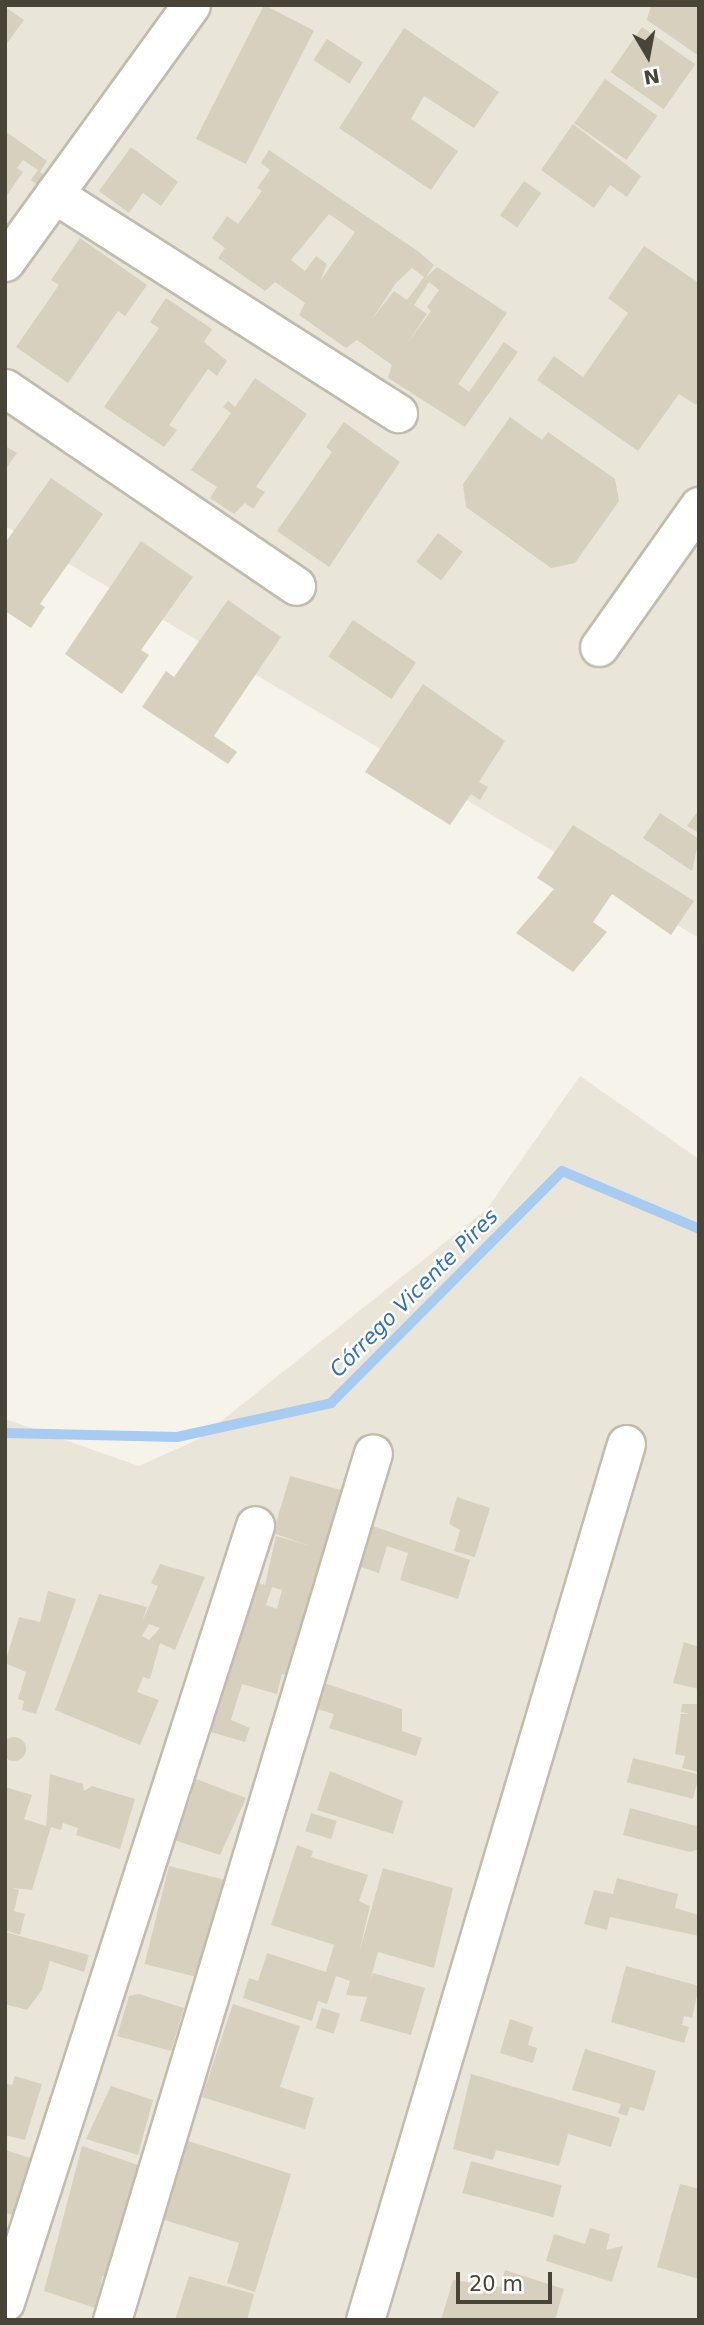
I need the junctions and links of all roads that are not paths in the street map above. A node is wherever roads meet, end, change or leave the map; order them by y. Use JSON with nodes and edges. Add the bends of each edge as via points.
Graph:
{"nodes":[{"id":1,"x":191,"y":5,"type":"edge"},
{"id":2,"x":54,"y":194,"type":"junction"},
{"id":3,"x":5,"y":262,"type":"edge"},
{"id":4,"x":5,"y":388,"type":"edge"},
{"id":5,"x":398,"y":413,"type":"dead end"},
{"id":6,"x":699,"y":506,"type":"edge"},
{"id":7,"x":296,"y":586,"type":"dead end"},
{"id":8,"x":599,"y":647,"type":"dead end"},
{"id":9,"x":626,"y":1444,"type":"dead end"},
{"id":10,"x":373,"y":1453,"type":"dead end"},
{"id":11,"x":255,"y":1525,"type":"dead end"},
{"id":12,"x":5,"y":2302,"type":"edge"},
{"id":13,"x":112,"y":2320,"type":"edge"},
{"id":14,"x":365,"y":2320,"type":"edge"}],
"edges":[{"from":1,"to":2,"type":"street"},
{"from":2,"to":3,"type":"street"},
{"from":2,"to":5,"type":"street"},
{"from":4,"to":7,"type":"street"},
{"from":6,"to":8,"type":"street"},
{"from":9,"to":14,"type":"street"},
{"from":10,"to":13,"type":"street"},
{"from":11,"to":12,"type":"street"}]}
